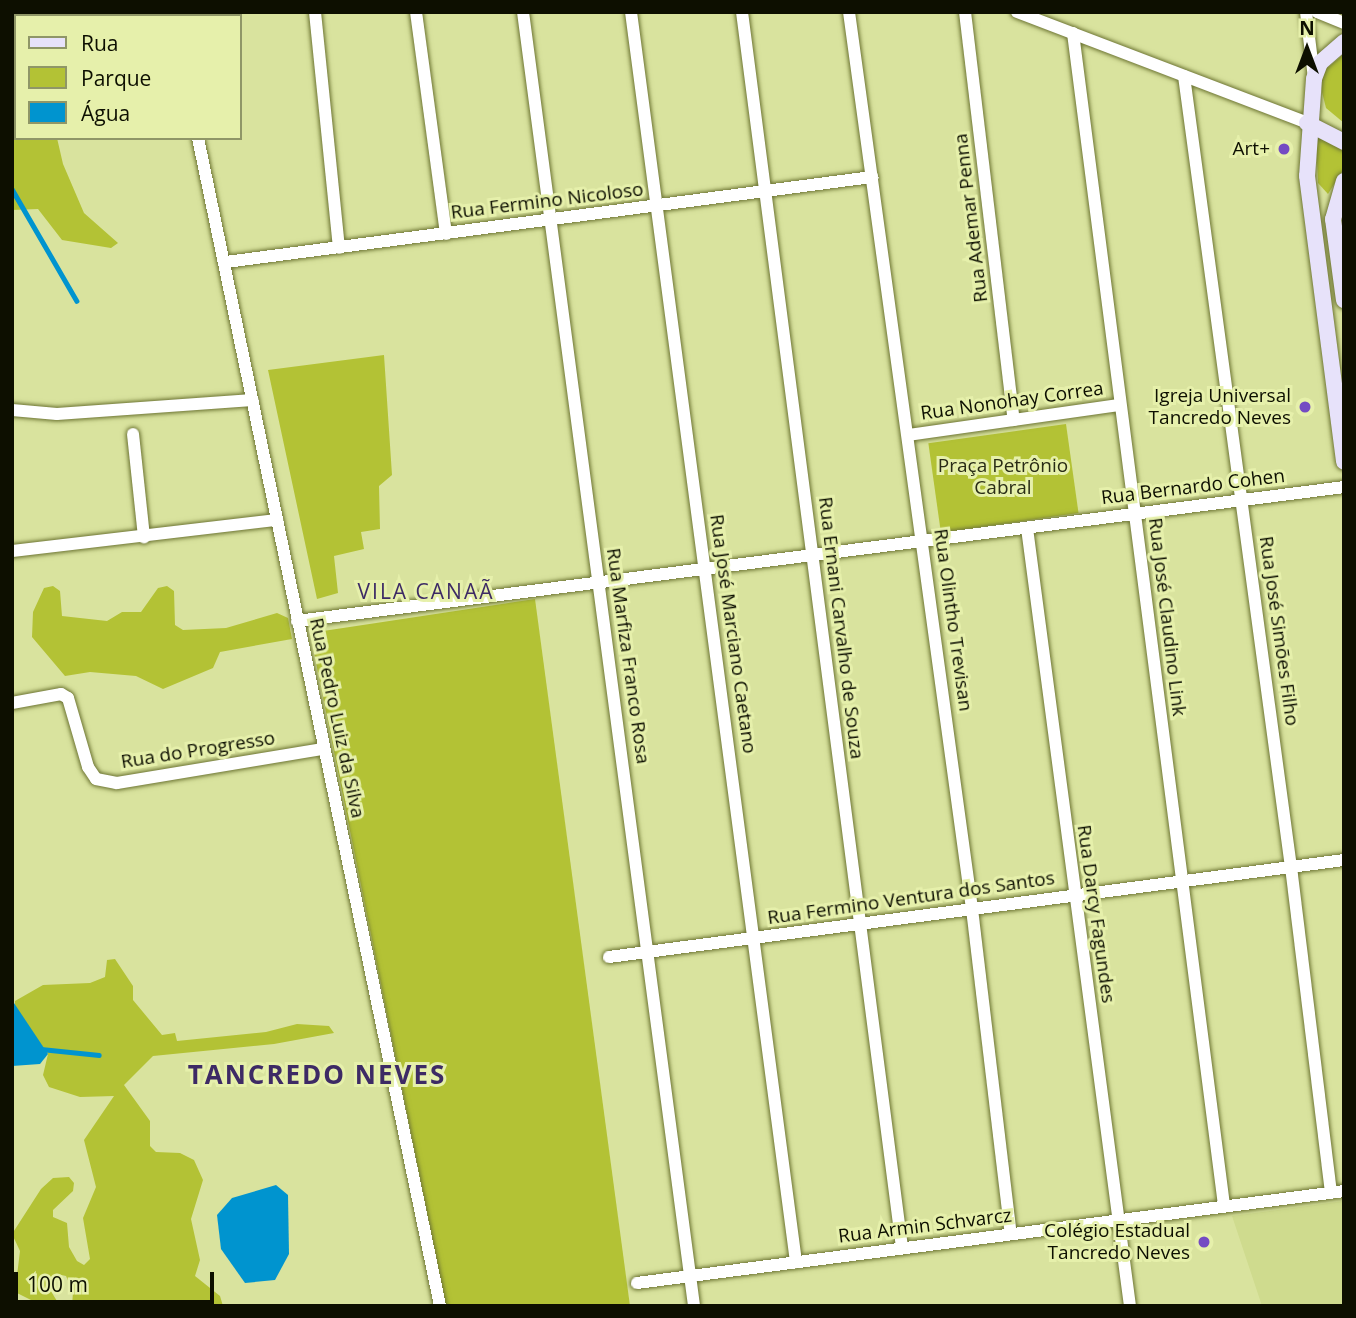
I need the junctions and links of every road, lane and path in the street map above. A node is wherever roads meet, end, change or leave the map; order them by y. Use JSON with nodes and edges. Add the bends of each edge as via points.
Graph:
{"nodes":[{"id":1,"x":315,"y":12,"type":"edge"},
{"id":2,"x":416,"y":12,"type":"edge"},
{"id":3,"x":523,"y":12,"type":"edge"},
{"id":4,"x":631,"y":12,"type":"edge"},
{"id":5,"x":742,"y":12,"type":"edge"},
{"id":6,"x":849,"y":12,"type":"edge"},
{"id":7,"x":965,"y":12,"type":"edge"},
{"id":8,"x":1017,"y":12,"type":"edge"},
{"id":9,"x":1306,"y":12,"type":"edge"},
{"id":10,"x":1317,"y":12,"type":"edge"},
{"id":11,"x":1344,"y":23,"type":"edge"},
{"id":12,"x":1073,"y":33,"type":"junction"},
{"id":13,"x":1344,"y":42,"type":"edge"},
{"id":14,"x":1184,"y":76,"type":"junction"},
{"id":15,"x":1314,"y":79,"type":"junction"},
{"id":16,"x":1307,"y":122,"type":"junction"},
{"id":17,"x":198,"y":140,"type":"edge"},
{"id":18,"x":1344,"y":142,"type":"edge"},
{"id":19,"x":872,"y":177,"type":"junction"},
{"id":20,"x":1344,"y":181,"type":"edge"},
{"id":21,"x":765,"y":192,"type":"junction"},
{"id":22,"x":657,"y":206,"type":"junction"},
{"id":23,"x":550,"y":220,"type":"junction"},
{"id":24,"x":446,"y":234,"type":"junction"},
{"id":25,"x":339,"y":247,"type":"junction"},
{"id":26,"x":226,"y":262,"type":"junction"},
{"id":27,"x":1344,"y":300,"type":"edge"},
{"id":28,"x":253,"y":400,"type":"junction"},
{"id":29,"x":1120,"y":405,"type":"junction"},
{"id":30,"x":12,"y":410,"type":"edge"},
{"id":31,"x":1014,"y":420,"type":"junction"},
{"id":32,"x":133,"y":434,"type":"dead end"},
{"id":33,"x":908,"y":435,"type":"junction"},
{"id":34,"x":1344,"y":462,"type":"edge"},
{"id":35,"x":1344,"y":487,"type":"edge"},
{"id":36,"x":1242,"y":500,"type":"junction"},
{"id":37,"x":1135,"y":514,"type":"junction"},
{"id":38,"x":277,"y":520,"type":"junction"},
{"id":39,"x":1027,"y":527,"type":"junction"},
{"id":40,"x":144,"y":537,"type":"junction"},
{"id":41,"x":923,"y":541,"type":"junction"},
{"id":42,"x":12,"y":545,"type":"edge"},
{"id":43,"x":13,"y":551,"type":"edge"},
{"id":44,"x":812,"y":555,"type":"junction"},
{"id":45,"x":705,"y":569,"type":"junction"},
{"id":46,"x":598,"y":582,"type":"junction"},
{"id":47,"x":297,"y":621,"type":"junction"},
{"id":48,"x":12,"y":703,"type":"edge"},
{"id":49,"x":323,"y":749,"type":"junction"},
{"id":50,"x":1344,"y":860,"type":"edge"},
{"id":51,"x":1292,"y":867,"type":"junction"},
{"id":52,"x":1182,"y":881,"type":"junction"},
{"id":53,"x":1073,"y":896,"type":"junction"},
{"id":54,"x":972,"y":909,"type":"junction"},
{"id":55,"x":860,"y":924,"type":"junction"},
{"id":56,"x":753,"y":938,"type":"junction"},
{"id":57,"x":647,"y":952,"type":"junction"},
{"id":58,"x":609,"y":957,"type":"dead end"},
{"id":59,"x":1337,"y":1192,"type":"edge"},
{"id":60,"x":1224,"y":1206,"type":"junction"},
{"id":61,"x":1118,"y":1220,"type":"junction"},
{"id":62,"x":1011,"y":1234,"type":"junction"},
{"id":63,"x":902,"y":1248,"type":"junction"},
{"id":64,"x":796,"y":1262,"type":"junction"},
{"id":65,"x":690,"y":1275,"type":"junction"},
{"id":66,"x":637,"y":1283,"type":"dead end"},
{"id":67,"x":440,"y":1306,"type":"edge"},
{"id":68,"x":694,"y":1306,"type":"edge"},
{"id":69,"x":1130,"y":1306,"type":"edge"}],
"edges":[{"from":1,"to":25,"type":"street"},
{"from":2,"to":24,"type":"street"},
{"from":3,"to":23,"type":"street","name":"Rua Marfiza Franco Rosa"},
{"from":4,"to":22,"type":"street","name":"Rua José Marciano Caetano"},
{"from":5,"to":21,"type":"street","name":"Rua Ernani Carvalho de Souza"},
{"from":6,"to":19,"type":"street","name":"Rua Olintho Trevisan"},
{"from":7,"to":31,"type":"street","name":"Rua Ademar Penna"},
{"from":8,"to":12,"type":"street"},
{"from":9,"to":15,"type":"street"},
{"from":10,"to":11,"type":"street"},
{"from":12,"to":14,"type":"street"},
{"from":12,"to":29,"type":"street","name":"Rua José Claudino Link"},
{"from":13,"to":15,"type":"main road","via":[[1320,63]]},
{"from":14,"to":16,"type":"street"},
{"from":14,"to":36,"type":"street","name":"Rua José Simões Filho"},
{"from":15,"to":16,"type":"main road"},
{"from":16,"to":18,"type":"main road"},
{"from":16,"to":34,"type":"main road","via":[[1307,176]]},
{"from":17,"to":26,"type":"street","name":"Rua Pedro Luiz da Silva"},
{"from":19,"to":21,"type":"street","name":"Rua Fermino Nicoloso"},
{"from":19,"to":33,"type":"street","name":"Rua Olintho Trevisan"},
{"from":20,"to":27,"type":"main road","via":[[1333,219]]},
{"from":21,"to":22,"type":"street","name":"Rua Fermino Nicoloso"},
{"from":21,"to":44,"type":"street","name":"Rua Ernani Carvalho de Souza"},
{"from":22,"to":23,"type":"street","name":"Rua Fermino Nicoloso"},
{"from":22,"to":45,"type":"street","name":"Rua José Marciano Caetano"},
{"from":23,"to":24,"type":"street","name":"Rua Fermino Nicoloso"},
{"from":23,"to":46,"type":"street","name":"Rua Marfiza Franco Rosa"},
{"from":24,"to":25,"type":"street","name":"Rua Fermino Nicoloso"},
{"from":25,"to":26,"type":"street","name":"Rua Fermino Nicoloso"},
{"from":26,"to":28,"type":"street","name":"Rua Pedro Luiz da Silva"},
{"from":28,"to":30,"type":"street","via":[[57,414]]},
{"from":28,"to":38,"type":"street","name":"Rua Pedro Luiz da Silva"},
{"from":29,"to":31,"type":"street","name":"Rua Nonohay Correa"},
{"from":29,"to":37,"type":"street","name":"Rua José Claudino Link"},
{"from":31,"to":33,"type":"street","name":"Rua Nonohay Correa"},
{"from":32,"to":40,"type":"street"},
{"from":33,"to":41,"type":"street","name":"Rua Olintho Trevisan"},
{"from":35,"to":36,"type":"street","name":"Rua Bernardo Cohen"},
{"from":36,"to":37,"type":"street","name":"Rua Bernardo Cohen"},
{"from":36,"to":51,"type":"street","name":"Rua José Simões Filho"},
{"from":37,"to":39,"type":"street","name":"Rua Bernardo Cohen"},
{"from":37,"to":52,"type":"street","name":"Rua José Claudino Link"},
{"from":38,"to":40,"type":"street"},
{"from":38,"to":47,"type":"street","name":"Rua Pedro Luiz da Silva"},
{"from":39,"to":41,"type":"street","name":"Rua Bernardo Cohen"},
{"from":39,"to":53,"type":"street","name":"Rua Darcy Fagundes"},
{"from":40,"to":43,"type":"street"},
{"from":41,"to":44,"type":"street","name":"Rua Bernardo Cohen"},
{"from":41,"to":54,"type":"street","name":"Rua Olintho Trevisan"},
{"from":42,"to":43,"type":"street"},
{"from":44,"to":45,"type":"street","name":"Rua Bernardo Cohen"},
{"from":44,"to":55,"type":"street","name":"Rua Ernani Carvalho de Souza"},
{"from":45,"to":46,"type":"street","name":"Rua Bernardo Cohen"},
{"from":45,"to":56,"type":"street","name":"Rua José Marciano Caetano"},
{"from":46,"to":47,"type":"street","name":"Rua Bernardo Cohen"},
{"from":46,"to":57,"type":"street","name":"Rua Marfiza Franco Rosa"},
{"from":47,"to":49,"type":"street","name":"Rua Pedro Luiz da Silva"},
{"from":48,"to":49,"type":"street","name":"Rua do Progresso","via":[[61,694],[68,698],[88,767],[96,779],[117,783]]},
{"from":49,"to":67,"type":"street","name":"Rua Pedro Luiz da Silva"},
{"from":50,"to":51,"type":"street","name":"Rua Fermino Ventura dos Santos"},
{"from":51,"to":52,"type":"street","name":"Rua Fermino Ventura dos Santos"},
{"from":51,"to":59,"type":"street","name":"Rua José Simões Filho"},
{"from":52,"to":53,"type":"street","name":"Rua Fermino Ventura dos Santos"},
{"from":52,"to":60,"type":"street","name":"Rua José Claudino Link"},
{"from":53,"to":54,"type":"street","name":"Rua Fermino Ventura dos Santos"},
{"from":53,"to":61,"type":"street","name":"Rua Darcy Fagundes"},
{"from":54,"to":55,"type":"street","name":"Rua Fermino Ventura dos Santos"},
{"from":54,"to":62,"type":"street","name":"Rua Olintho Trevisan"},
{"from":55,"to":56,"type":"street","name":"Rua Fermino Ventura dos Santos"},
{"from":55,"to":63,"type":"street","name":"Rua Ernani Carvalho de Souza"},
{"from":56,"to":57,"type":"street","name":"Rua Fermino Ventura dos Santos"},
{"from":56,"to":64,"type":"street","name":"Rua José Marciano Caetano"},
{"from":57,"to":58,"type":"street","name":"Rua Fermino Ventura dos Santos"},
{"from":57,"to":65,"type":"street","name":"Rua Marfiza Franco Rosa"},
{"from":59,"to":60,"type":"street","name":"Rua Armin Schvarcz"},
{"from":60,"to":61,"type":"street","name":"Rua Armin Schvarcz"},
{"from":61,"to":62,"type":"street","name":"Rua Armin Schvarcz"},
{"from":61,"to":69,"type":"street","name":"Rua Darcy Fagundes"},
{"from":62,"to":63,"type":"street","name":"Rua Armin Schvarcz"},
{"from":63,"to":64,"type":"street","name":"Rua Armin Schvarcz"},
{"from":64,"to":65,"type":"street","name":"Rua Armin Schvarcz"},
{"from":65,"to":66,"type":"street","name":"Rua Armin Schvarcz"},
{"from":65,"to":68,"type":"street","name":"Rua Marfiza Franco Rosa"}]}
